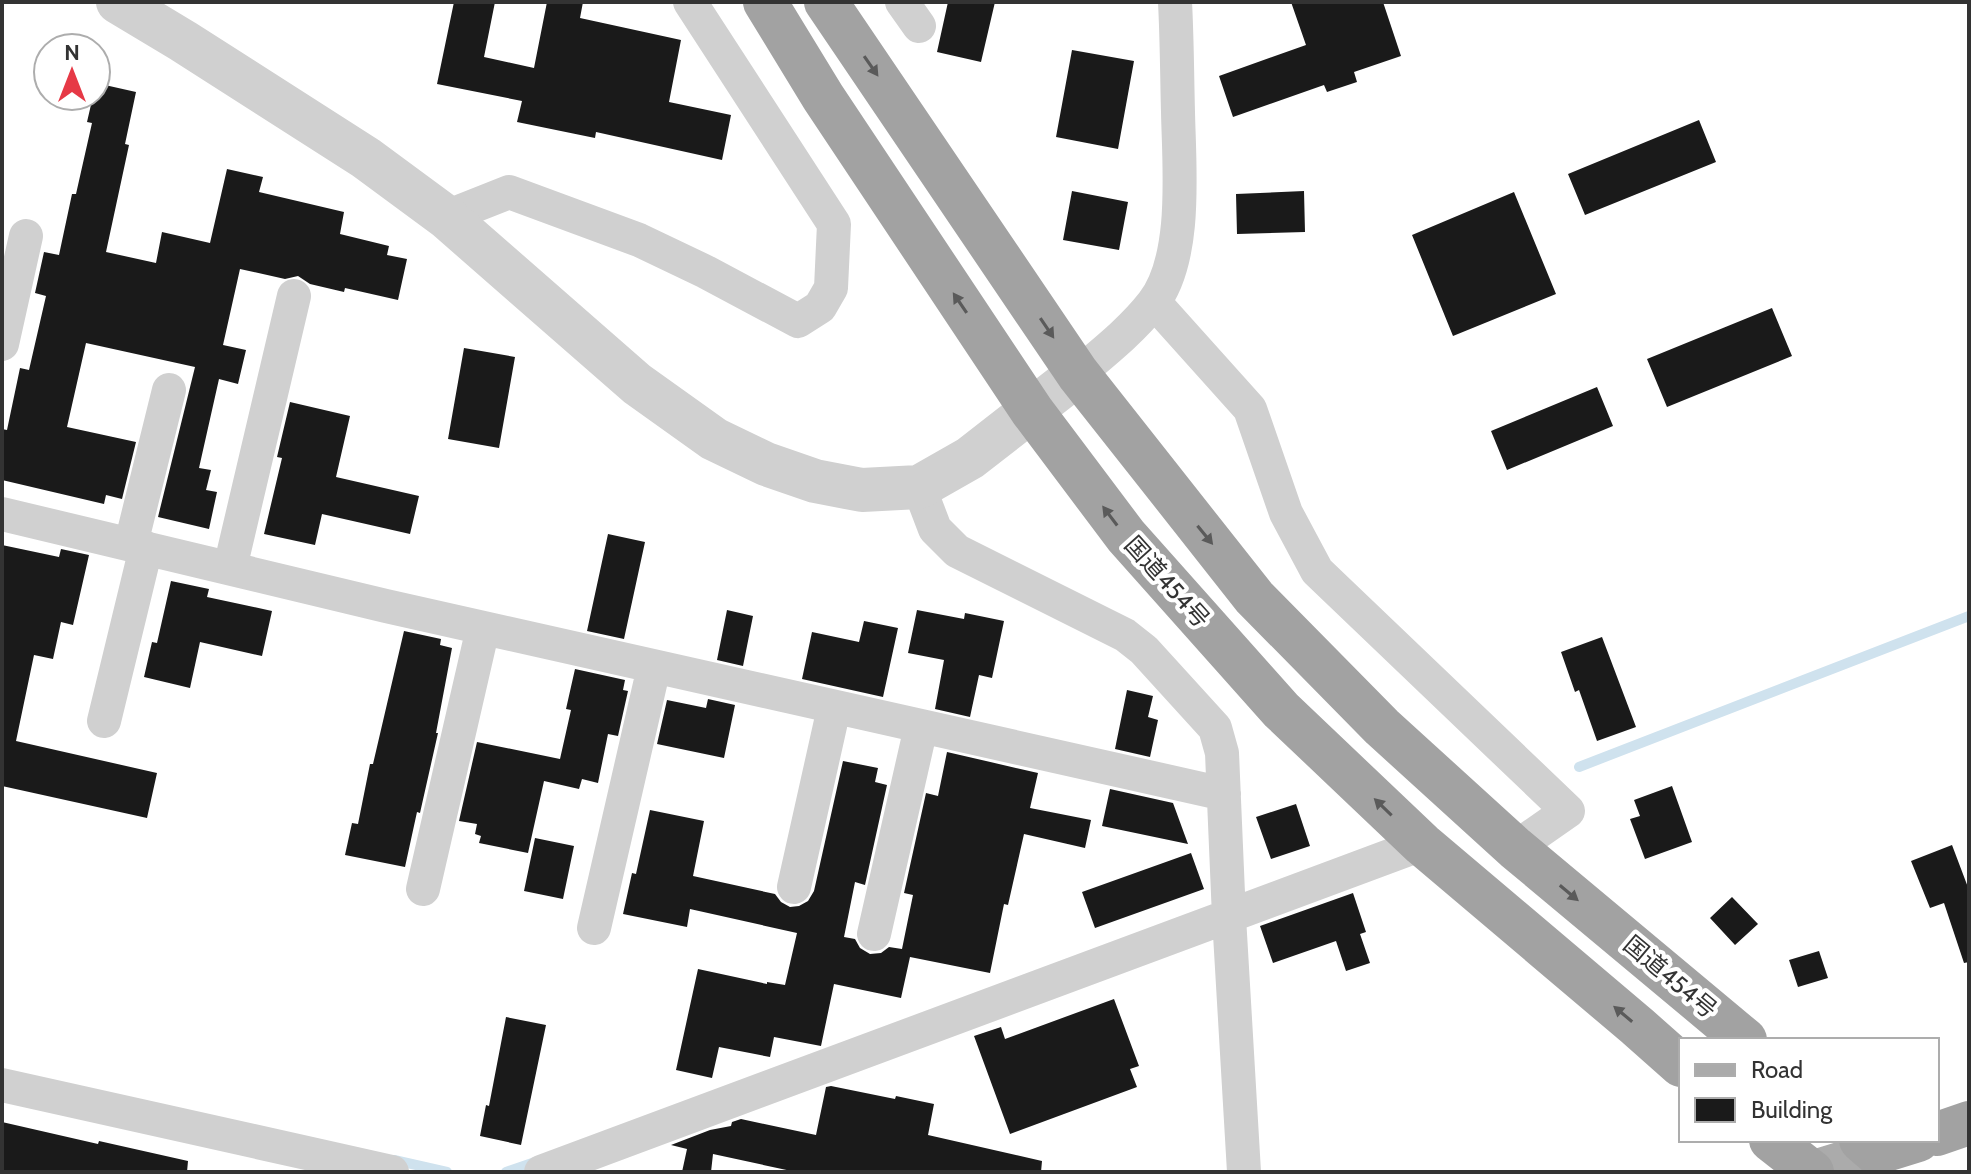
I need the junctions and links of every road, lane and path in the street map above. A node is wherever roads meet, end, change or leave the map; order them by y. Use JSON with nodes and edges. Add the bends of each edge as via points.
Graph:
{"nodes":[{"id":1,"x":118,"y":2,"type":"edge"},
{"id":2,"x":690,"y":2,"type":"edge"},
{"id":3,"x":765,"y":2,"type":"edge"},
{"id":4,"x":826,"y":2,"type":"edge"},
{"id":5,"x":1175,"y":2,"type":"edge"},
{"id":6,"x":446,"y":217,"type":"junction"},
{"id":7,"x":26,"y":236,"type":"dead end"},
{"id":8,"x":294,"y":296,"type":"dead end"},
{"id":9,"x":1154,"y":302,"type":"junction"},
{"id":10,"x":2,"y":344,"type":"edge"},
{"id":11,"x":1078,"y":374,"type":"junction"},
{"id":12,"x":169,"y":390,"type":"dead end"},
{"id":13,"x":1032,"y":411,"type":"junction"},
{"id":14,"x":919,"y":487,"type":"junction"},
{"id":15,"x":2,"y":514,"type":"edge"},
{"id":16,"x":139,"y":546,"type":"junction"},
{"id":17,"x":230,"y":568,"type":"junction"},
{"id":18,"x":483,"y":628,"type":"junction"},
{"id":19,"x":654,"y":667,"type":"junction"},
{"id":20,"x":834,"y":708,"type":"junction"},
{"id":21,"x":104,"y":721,"type":"dead end"},
{"id":22,"x":921,"y":727,"type":"junction"},
{"id":23,"x":1224,"y":794,"type":"junction"},
{"id":24,"x":1422,"y":844,"type":"junction"},
{"id":25,"x":1515,"y":848,"type":"junction"},
{"id":26,"x":794,"y":887,"type":"dead end"},
{"id":27,"x":423,"y":889,"type":"dead end"},
{"id":28,"x":1229,"y":917,"type":"junction"},
{"id":29,"x":594,"y":928,"type":"dead end"},
{"id":30,"x":874,"y":934,"type":"dead end"},
{"id":31,"x":1743,"y":1038,"type":"edge"},
{"id":32,"x":1679,"y":1063,"type":"edge"},
{"id":33,"x":2,"y":1085,"type":"edge"},
{"id":34,"x":1969,"y":1123,"type":"edge"},
{"id":35,"x":1939,"y":1133,"type":"edge"},
{"id":36,"x":1774,"y":1142,"type":"edge"},
{"id":37,"x":1911,"y":1142,"type":"edge"},
{"id":38,"x":1869,"y":1155,"type":"edge"},
{"id":39,"x":392,"y":1172,"type":"edge"},
{"id":40,"x":541,"y":1172,"type":"edge"},
{"id":41,"x":1244,"y":1172,"type":"edge"},
{"id":42,"x":1813,"y":1172,"type":"edge"}],
"edges":[{"from":1,"to":6,"type":"street","via":[[366,158]]},
{"from":2,"to":6,"type":"street","via":[[834,224],[831,288],[820,307],[798,321],[639,240],[509,192]]},
{"from":13,"to":3,"type":"highway","name":"国道454号","one_way":true},
{"from":4,"to":11,"type":"highway","name":"国道454号","one_way":true},
{"from":5,"to":9,"type":"street","via":[[1180,198],[1171,266]]},
{"from":6,"to":14,"type":"street","via":[[637,384],[714,439],[815,481],[862,490]]},
{"from":7,"to":10,"type":"street"},
{"from":8,"to":17,"type":"street"},
{"from":9,"to":11,"type":"street"},
{"from":9,"to":25,"type":"street","via":[[1250,409],[1286,513],[1317,571],[1568,811]]},
{"from":11,"to":13,"type":"street"},
{"from":11,"to":25,"type":"highway","name":"国道454号","one_way":true,"via":[[1254,597],[1382,727]]},
{"from":12,"to":16,"type":"street"},
{"from":13,"to":14,"type":"street","via":[[970,458]]},
{"from":24,"to":13,"type":"highway","name":"国道454号","one_way":true,"via":[[1281,710],[1126,536]]},
{"from":14,"to":23,"type":"street","via":[[935,529],[957,551],[1125,635],[1144,650],[1215,728]]},
{"from":15,"to":16,"type":"street"},
{"from":16,"to":17,"type":"street"},
{"from":16,"to":21,"type":"street"},
{"from":17,"to":18,"type":"street"},
{"from":18,"to":19,"type":"street"},
{"from":18,"to":27,"type":"street"},
{"from":19,"to":20,"type":"street"},
{"from":19,"to":29,"type":"street"},
{"from":20,"to":22,"type":"street"},
{"from":20,"to":26,"type":"street"},
{"from":22,"to":23,"type":"street"},
{"from":22,"to":30,"type":"street"},
{"from":23,"to":28,"type":"street"},
{"from":24,"to":28,"type":"street"},
{"from":32,"to":24,"type":"highway","name":"国道454号","one_way":true},
{"from":25,"to":31,"type":"highway","name":"国道454号","one_way":true},
{"from":28,"to":40,"type":"street"},
{"from":28,"to":41,"type":"street"},
{"from":33,"to":39,"type":"street"},
{"from":34,"to":35,"type":"highway"},
{"from":36,"to":42,"type":"highway"},
{"from":37,"to":38,"type":"highway"},
{"from":38,"to":42,"type":"main road"}]}
